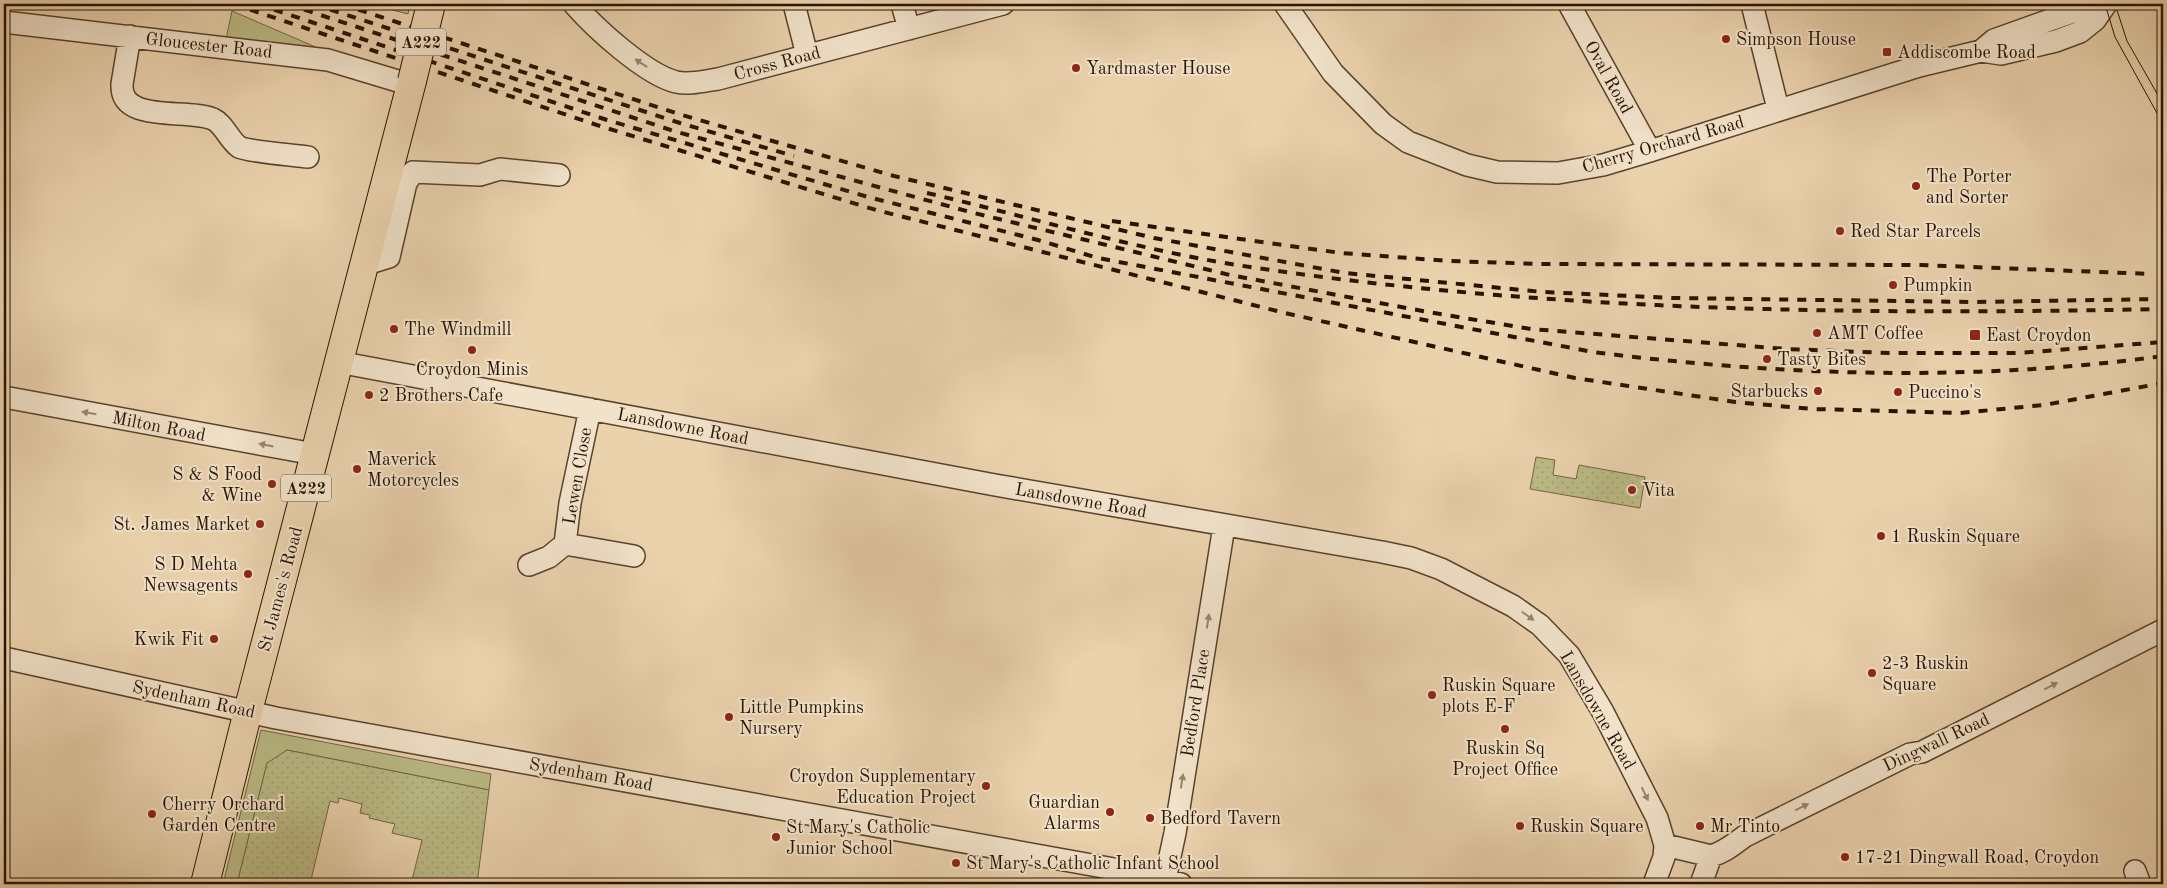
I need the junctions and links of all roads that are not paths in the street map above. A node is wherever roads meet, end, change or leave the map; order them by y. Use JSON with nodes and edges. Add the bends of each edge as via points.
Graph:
{"nodes":[{"id":1,"x":431,"y":4,"type":"edge"},
{"id":2,"x":574,"y":4,"type":"edge"},
{"id":3,"x":794,"y":4,"type":"edge"},
{"id":4,"x":902,"y":4,"type":"edge"},
{"id":5,"x":1003,"y":4,"type":"edge"},
{"id":6,"x":1285,"y":4,"type":"edge"},
{"id":7,"x":1569,"y":4,"type":"edge"},
{"id":8,"x":2088,"y":4,"type":"edge"},
{"id":9,"x":2106,"y":4,"type":"edge"},
{"id":10,"x":1752,"y":5,"type":"edge"},
{"id":11,"x":976,"y":7,"type":"edge"},
{"id":12,"x":4,"y":22,"type":"edge"},
{"id":13,"x":910,"y":29,"type":"junction"},
{"id":14,"x":130,"y":36,"type":"junction"},
{"id":15,"x":1981,"y":51,"type":"junction"},
{"id":16,"x":807,"y":55,"type":"junction"},
{"id":17,"x":411,"y":83,"type":"junction"},
{"id":18,"x":1778,"y":109,"type":"junction"},
{"id":19,"x":1650,"y":151,"type":"junction"},
{"id":20,"x":308,"y":157,"type":"dead end"},
{"id":21,"x":559,"y":175,"type":"dead end"},
{"id":22,"x":364,"y":265,"type":"junction"},
{"id":23,"x":338,"y":362,"type":"junction"},
{"id":24,"x":4,"y":398,"type":"edge"},
{"id":25,"x":590,"y":409,"type":"junction"},
{"id":26,"x":314,"y":454,"type":"junction"},
{"id":27,"x":1224,"y":526,"type":"junction"},
{"id":28,"x":565,"y":544,"type":"junction"},
{"id":29,"x":634,"y":556,"type":"dead end"},
{"id":30,"x":529,"y":564,"type":"dead end"},
{"id":31,"x":2163,"y":630,"type":"edge"},
{"id":32,"x":4,"y":658,"type":"edge"},
{"id":33,"x":248,"y":711,"type":"junction"},
{"id":34,"x":1663,"y":855,"type":"junction"},
{"id":35,"x":1711,"y":856,"type":"junction"},
{"id":36,"x":1702,"y":881,"type":"edge"},
{"id":37,"x":1170,"y":883,"type":"edge"},
{"id":38,"x":205,"y":884,"type":"edge"},
{"id":39,"x":1654,"y":884,"type":"edge"}],
"edges":[{"from":1,"to":17,"type":"main road","number":"A222","bridge":true},
{"from":16,"to":2,"type":"street","name":"Cross Road","one_way":true,"via":[[718,79],[676,82],[633,57]]},
{"from":3,"to":16,"type":"street"},
{"from":4,"to":13,"type":"street"},
{"from":5,"to":11,"type":"street","name":"Cross Road"},
{"from":6,"to":19,"type":"street","name":"Cherry Orchard Road","via":[[1333,73],[1358,100],[1394,133],[1430,152],[1497,172],[1558,172],[1603,165]]},
{"from":7,"to":19,"type":"street","name":"Oval Road"},
{"from":8,"to":15,"type":"street","name":"Cherry Orchard Road","via":[[1994,40]]},
{"from":9,"to":15,"type":"street","name":"Cherry Orchard Road","via":[[2080,32],[2000,54]]},
{"from":10,"to":18,"type":"street"},
{"from":11,"to":13,"type":"street","name":"Cross Road"},
{"from":12,"to":14,"type":"street","name":"Gloucester Road"},
{"from":13,"to":16,"type":"street","name":"Cross Road"},
{"from":14,"to":17,"type":"street","name":"Gloucester Road","via":[[328,60]]},
{"from":14,"to":20,"type":"street","via":[[121,92],[127,104],[139,109],[211,118],[242,148]]},
{"from":15,"to":18,"type":"street","name":"Cherry Orchard Road","via":[[1919,66]]},
{"from":17,"to":22,"type":"main road","number":"A222"},
{"from":18,"to":19,"type":"street","name":"Cherry Orchard Road"},
{"from":21,"to":22,"type":"street","via":[[500,169],[480,174],[412,172],[406,183],[389,257]]},
{"from":22,"to":23,"type":"main road","name":"St James's Road","number":"A222"},
{"from":23,"to":25,"type":"street","name":"Lansdowne Road"},
{"from":23,"to":26,"type":"main road","name":"St James's Road","number":"A222"},
{"from":26,"to":24,"type":"street","name":"Milton Road","one_way":true},
{"from":25,"to":27,"type":"street","name":"Lansdowne Road"},
{"from":25,"to":28,"type":"street","name":"Lewen Close","via":[[570,503]]},
{"from":26,"to":33,"type":"main road","name":"St James's Road","number":"A222"},
{"from":27,"to":34,"type":"street","name":"Lansdowne Road","one_way":true,"via":[[1411,558],[1486,592],[1540,625],[1574,662],[1603,712],[1656,818]]},
{"from":37,"to":27,"type":"street","name":"Bedford Place","one_way":true},
{"from":28,"to":29,"type":"street","name":"Lewen Close"},
{"from":28,"to":30,"type":"street","name":"Lewen Close","via":[[549,557]]},
{"from":35,"to":31,"type":"street","name":"Dingwall Road","one_way":true,"via":[[1730,848],[1745,836],[1910,754],[1922,752]]},
{"from":32,"to":33,"type":"street","name":"Sydenham Road"},
{"from":33,"to":37,"type":"street","name":"Sydenham Road","via":[[1099,867]]},
{"from":33,"to":38,"type":"main road","name":"St James's Road","number":"A222"},
{"from":34,"to":35,"type":"street"},
{"from":34,"to":39,"type":"street"},
{"from":35,"to":36,"type":"street"}]}
